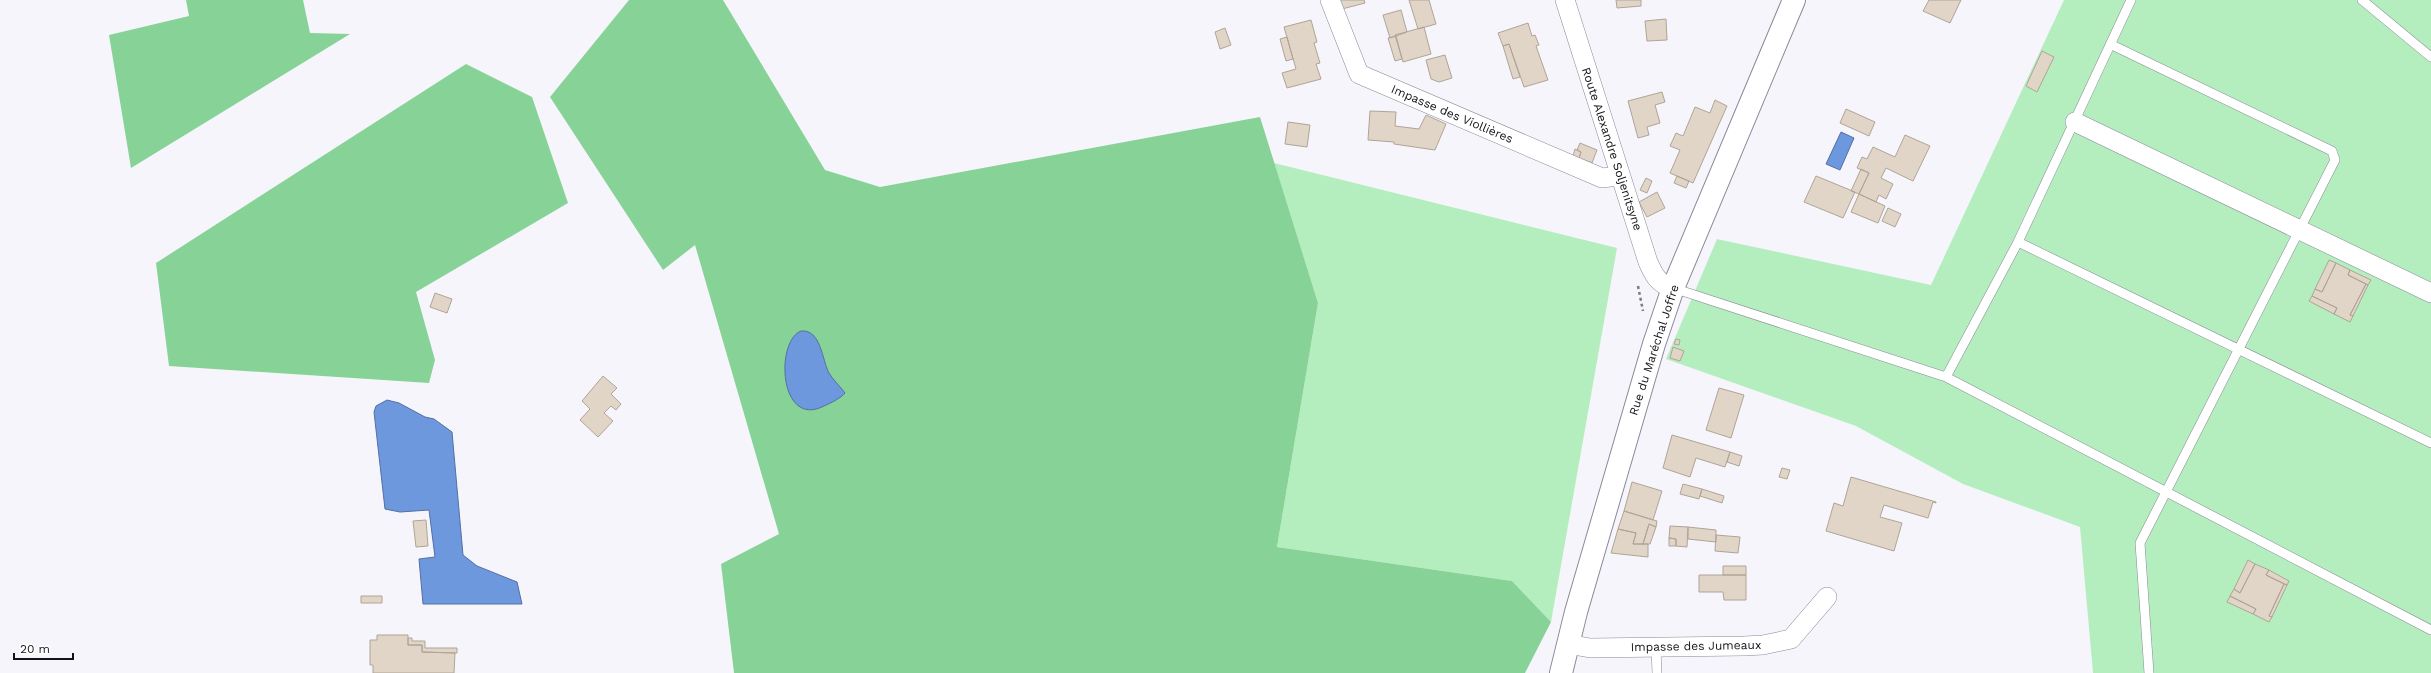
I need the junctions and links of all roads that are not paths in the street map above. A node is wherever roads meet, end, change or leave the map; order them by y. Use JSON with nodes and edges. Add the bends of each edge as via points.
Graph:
{"nodes":[{"id":1,"x":1330,"y":0,"type":"edge"},
{"id":2,"x":1565,"y":0,"type":"edge"},
{"id":3,"x":1794,"y":0,"type":"edge"},
{"id":4,"x":2131,"y":0,"type":"edge"},
{"id":5,"x":2362,"y":0,"type":"edge"},
{"id":6,"x":2112,"y":45,"type":"junction"},
{"id":7,"x":2431,"y":57,"type":"edge"},
{"id":8,"x":2075,"y":122,"type":"junction"},
{"id":9,"x":1619,"y":176,"type":"junction"},
{"id":10,"x":2300,"y":228,"type":"junction"},
{"id":11,"x":2018,"y":242,"type":"junction"},
{"id":12,"x":1673,"y":288,"type":"junction"},
{"id":13,"x":2431,"y":293,"type":"edge"},
{"id":14,"x":2238,"y":350,"type":"junction"},
{"id":15,"x":1946,"y":377,"type":"junction"},
{"id":16,"x":2431,"y":443,"type":"edge"},
{"id":17,"x":2165,"y":492,"type":"junction"},
{"id":18,"x":1827,"y":597,"type":"dead end"},
{"id":19,"x":2431,"y":630,"type":"edge"},
{"id":20,"x":1568,"y":644,"type":"junction"},
{"id":21,"x":1656,"y":648,"type":"junction"},
{"id":22,"x":1561,"y":671,"type":"edge"},
{"id":23,"x":1657,"y":673,"type":"edge"},
{"id":24,"x":2149,"y":673,"type":"edge"}],
"edges":[{"from":1,"to":9,"type":"street","name":"Impasse des Viollières","via":[[1358,74],[1602,178]]},
{"from":2,"to":9,"type":"street","name":"Route Alexandre Soljenitsyne"},
{"from":3,"to":12,"type":"street","name":"Rue du Maréchal Joffre"},
{"from":4,"to":6,"type":"lane"},
{"from":5,"to":7,"type":"lane"},
{"from":6,"to":8,"type":"lane"},
{"from":6,"to":10,"type":"lane","via":[[2332,151],[2335,160]]},
{"from":8,"to":10,"type":"street"},
{"from":8,"to":11,"type":"lane"},
{"from":9,"to":12,"type":"street","name":"Route Alexandre Soljenitsyne","via":[[1654,276],[1662,285]]},
{"from":10,"to":13,"type":"street"},
{"from":10,"to":14,"type":"lane"},
{"from":11,"to":14,"type":"lane"},
{"from":11,"to":15,"type":"lane"},
{"from":12,"to":15,"type":"lane"},
{"from":12,"to":20,"type":"street","name":"Rue du Maréchal Joffre","via":[[1654,344]]},
{"from":14,"to":16,"type":"lane"},
{"from":14,"to":17,"type":"lane"},
{"from":15,"to":17,"type":"lane"},
{"from":17,"to":19,"type":"lane"},
{"from":17,"to":24,"type":"lane","via":[[2140,543]]},
{"from":18,"to":21,"type":"street","name":"Impasse des Jumeaux","via":[[1791,639],[1756,646]]},
{"from":20,"to":21,"type":"street","name":"Impasse des Jumeaux","via":[[1590,648]]},
{"from":20,"to":22,"type":"street","name":"Rue du Maréchal Joffre"},
{"from":21,"to":23,"type":"lane"}]}
